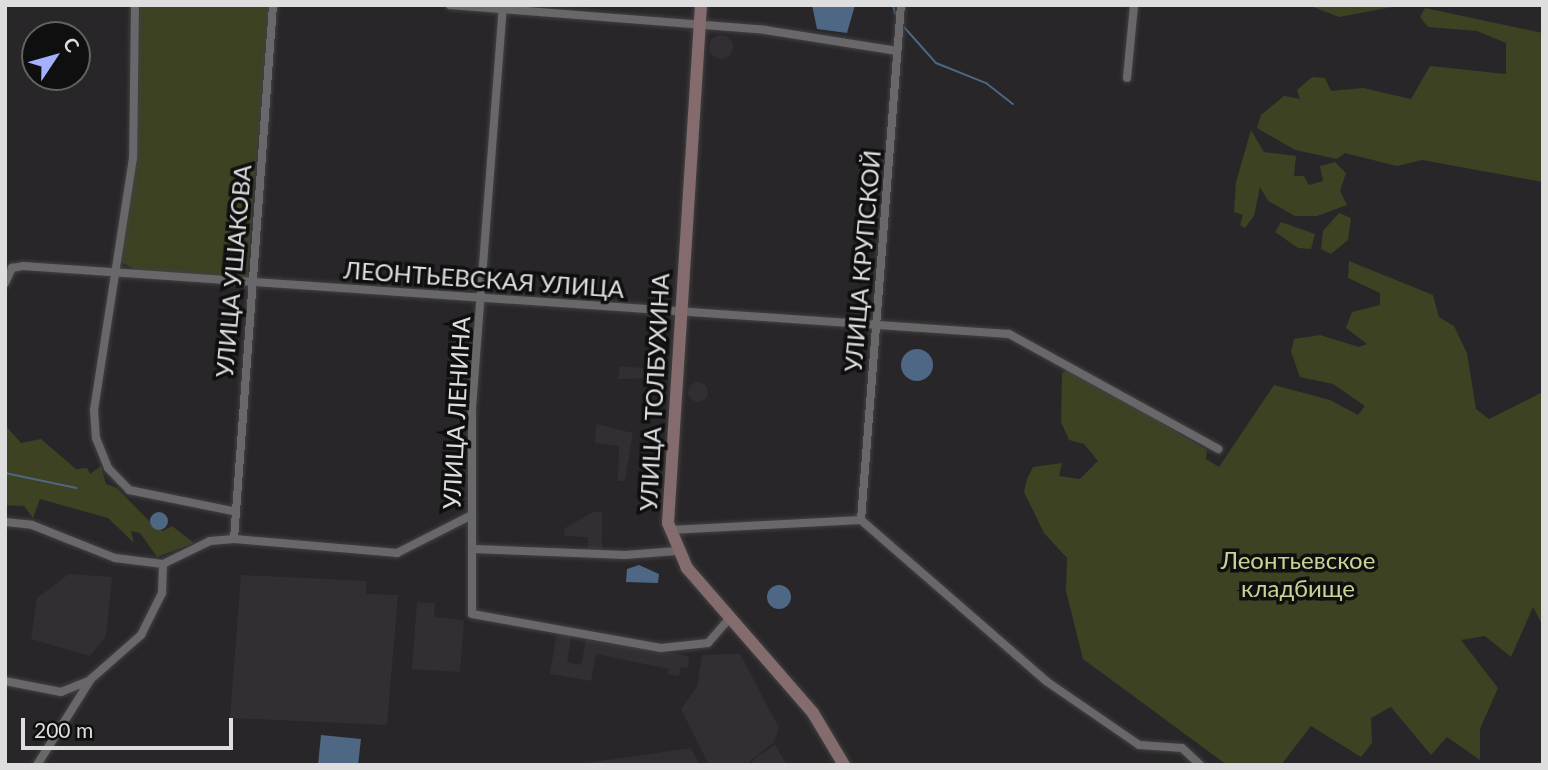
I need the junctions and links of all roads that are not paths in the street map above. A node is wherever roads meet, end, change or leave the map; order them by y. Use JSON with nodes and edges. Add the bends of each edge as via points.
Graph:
{"nodes":[{"id":1,"x":135,"y":5,"type":"edge"},
{"id":2,"x":273,"y":5,"type":"edge"},
{"id":3,"x":450,"y":5,"type":"edge"},
{"id":4,"x":701,"y":5,"type":"edge"},
{"id":5,"x":901,"y":5,"type":"edge"},
{"id":6,"x":1134,"y":5,"type":"edge"},
{"id":7,"x":503,"y":7,"type":"edge"},
{"id":8,"x":700,"y":23,"type":"junction"},
{"id":9,"x":897,"y":51,"type":"junction"},
{"id":10,"x":1127,"y":78,"type":"dead end"},
{"id":11,"x":115,"y":272,"type":"junction"},
{"id":12,"x":253,"y":280,"type":"junction"},
{"id":13,"x":5,"y":283,"type":"edge"},
{"id":14,"x":481,"y":301,"type":"junction"},
{"id":15,"x":679,"y":312,"type":"junction"},
{"id":16,"x":874,"y":327,"type":"junction"},
{"id":17,"x":1218,"y":449,"type":"dead end"},
{"id":18,"x":232,"y":511,"type":"junction"},
{"id":19,"x":470,"y":516,"type":"junction"},
{"id":20,"x":861,"y":520,"type":"junction"},
{"id":21,"x":5,"y":522,"type":"edge"},
{"id":22,"x":670,"y":530,"type":"junction"},
{"id":23,"x":234,"y":539,"type":"junction"},
{"id":24,"x":474,"y":548,"type":"junction"},
{"id":25,"x":677,"y":551,"type":"junction"},
{"id":26,"x":163,"y":565,"type":"junction"},
{"id":27,"x":730,"y":618,"type":"junction"},
{"id":28,"x":91,"y":679,"type":"junction"},
{"id":29,"x":5,"y":681,"type":"edge"},
{"id":30,"x":37,"y":765,"type":"edge"},
{"id":31,"x":844,"y":765,"type":"edge"},
{"id":32,"x":1200,"y":765,"type":"edge"}],
"edges":[{"from":1,"to":11,"type":"street","via":[[132,158]]},
{"from":2,"to":12,"type":"street","name":"УЛИЦА УШАКОВА"},
{"from":3,"to":7,"type":"street"},
{"from":4,"to":8,"type":"main road","name":"УЛИЦА ТОЛБУХИНА"},
{"from":5,"to":9,"type":"street","name":"УЛИЦА КРУПСКОЙ"},
{"from":6,"to":10,"type":"street"},
{"from":7,"to":8,"type":"street"},
{"from":7,"to":14,"type":"street","name":"УЛИЦА ЛЕНИНА"},
{"from":8,"to":9,"type":"street"},
{"from":8,"to":15,"type":"main road","name":"УЛИЦА ТОЛБУХИНА"},
{"from":9,"to":16,"type":"street","name":"УЛИЦА КРУПСКОЙ"},
{"from":11,"to":12,"type":"street","name":"ЛЕОНТЬЕВСКАЯ УЛИЦА"},
{"from":11,"to":13,"type":"street","name":"ЛЕОНТЬЕВСКАЯ УЛИЦА","via":[[12,268]]},
{"from":11,"to":18,"type":"street","via":[[94,410],[101,456],[116,479],[139,494]]},
{"from":12,"to":14,"type":"street","name":"ЛЕОНТЬЕВСКАЯ УЛИЦА"},
{"from":12,"to":18,"type":"street","name":"УЛИЦА УШАКОВА"},
{"from":14,"to":15,"type":"street","name":"ЛЕОНТЬЕВСКАЯ УЛИЦА"},
{"from":14,"to":19,"type":"street","name":"УЛИЦА ЛЕНИНА"},
{"from":15,"to":16,"type":"street","name":"ЛЕОНТЬЕВСКАЯ УЛИЦА"},
{"from":15,"to":22,"type":"main road","name":"УЛИЦА ТОЛБУХИНА","via":[[666,503]]},
{"from":16,"to":17,"type":"street","name":"ЛЕОНТЬЕВСКАЯ УЛИЦА","via":[[1025,339]]},
{"from":16,"to":20,"type":"street","name":"УЛИЦА КРУПСКОЙ"},
{"from":18,"to":23,"type":"street","name":"УЛИЦА УШАКОВА"},
{"from":19,"to":23,"type":"street","via":[[397,553]]},
{"from":19,"to":24,"type":"street","name":"УЛИЦА ЛЕНИНА"},
{"from":20,"to":22,"type":"street"},
{"from":20,"to":32,"type":"street","via":[[1046,681],[1139,745],[1182,748]]},
{"from":21,"to":26,"type":"street","via":[[129,562]]},
{"from":22,"to":25,"type":"main road","name":"УЛИЦА ТОЛБУХИНА"},
{"from":23,"to":26,"type":"street","via":[[210,541]]},
{"from":24,"to":25,"type":"street","via":[[625,555]]},
{"from":24,"to":27,"type":"street","name":"УЛИЦА ЛЕНИНА","via":[[472,614],[661,648],[708,643]]},
{"from":25,"to":27,"type":"main road","name":"УЛИЦА ТОЛБУХИНА"},
{"from":26,"to":28,"type":"street","via":[[162,593],[146,626]]},
{"from":27,"to":31,"type":"main road","name":"УЛИЦА ТОЛБУХИНА","via":[[813,713]]},
{"from":28,"to":29,"type":"street","via":[[61,692]]},
{"from":28,"to":30,"type":"street"}]}
